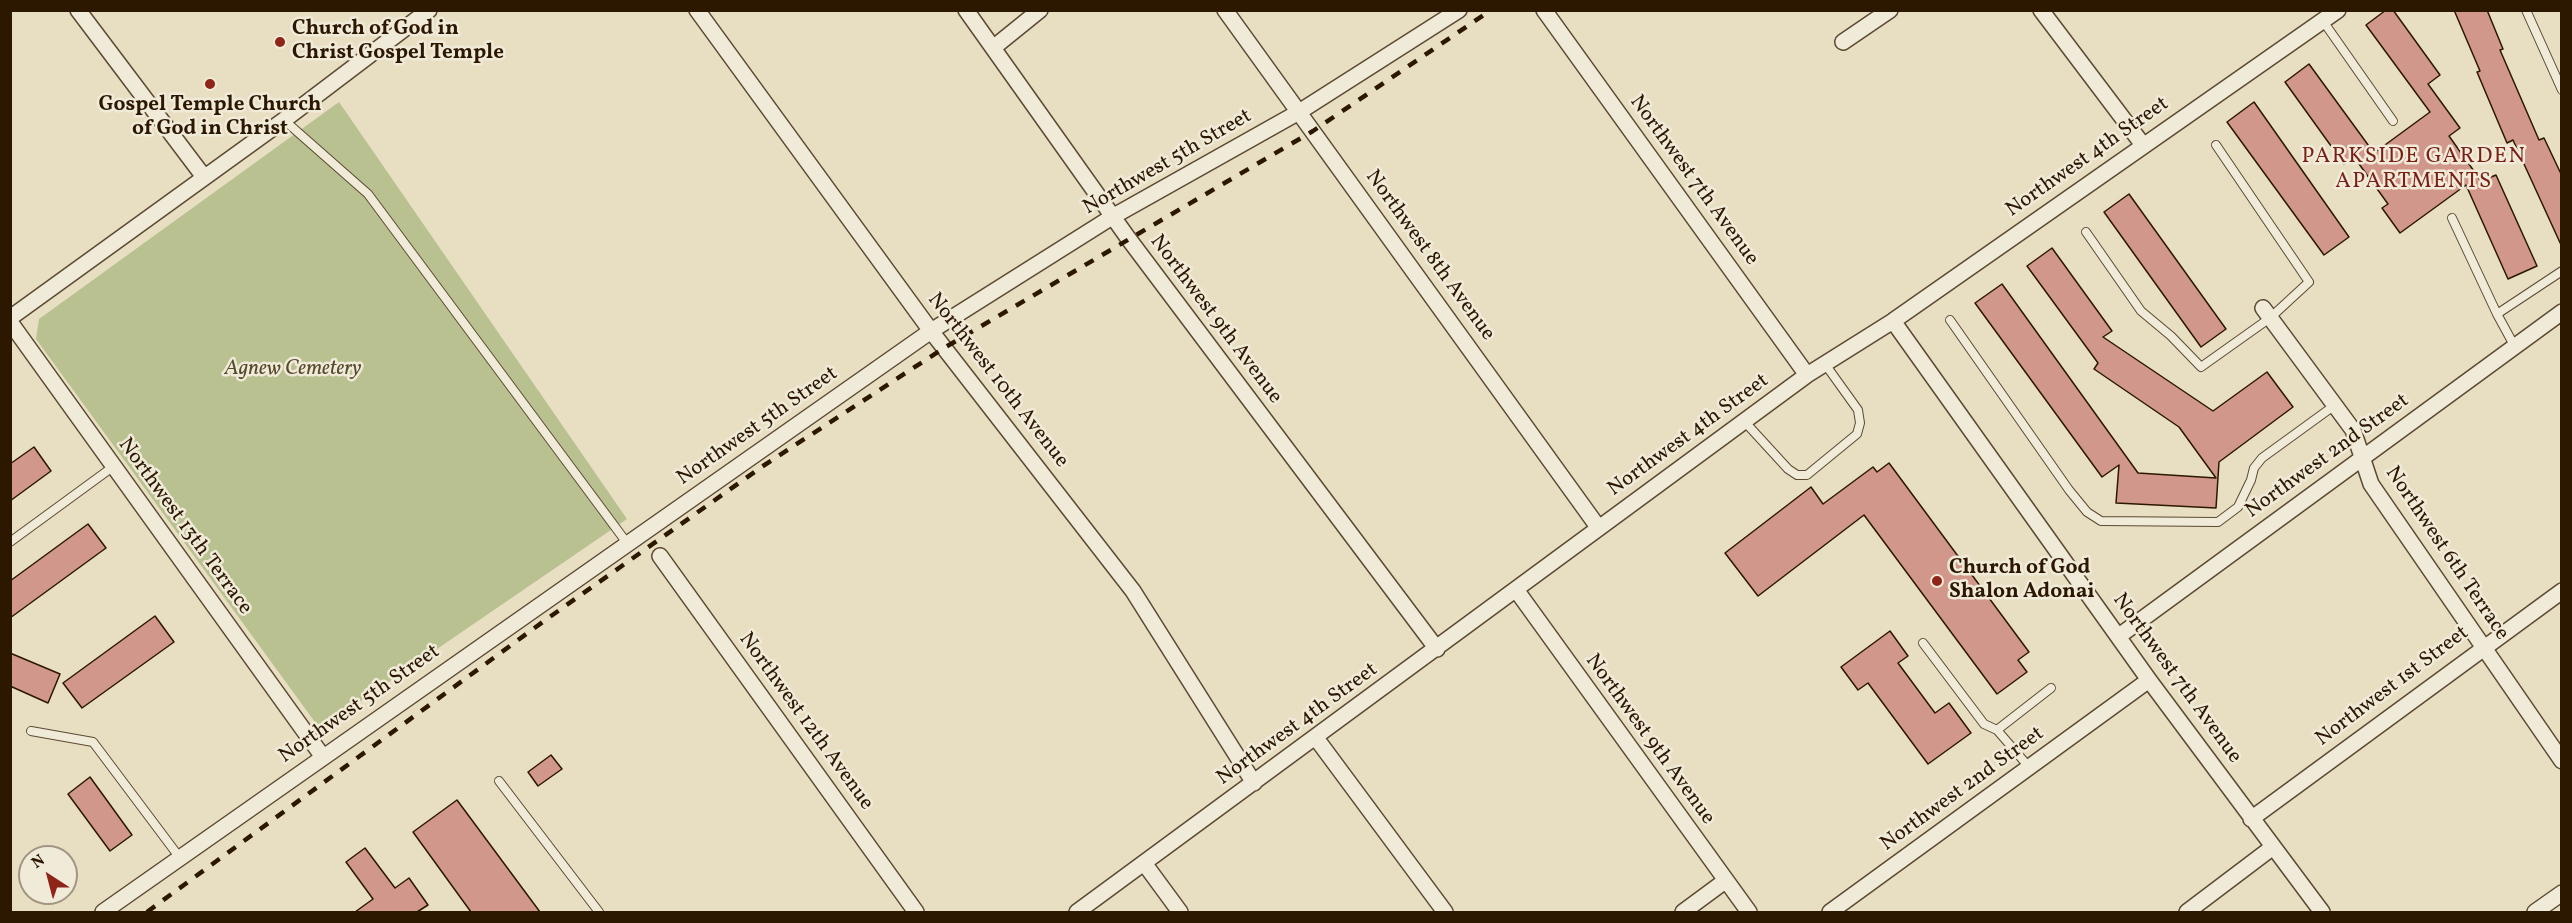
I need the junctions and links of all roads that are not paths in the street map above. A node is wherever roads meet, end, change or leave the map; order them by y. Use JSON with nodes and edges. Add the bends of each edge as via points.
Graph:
{"nodes":[{"id":1,"x":78,"y":10,"type":"edge"},
{"id":2,"x":429,"y":10,"type":"edge"},
{"id":3,"x":697,"y":10,"type":"edge"},
{"id":4,"x":966,"y":10,"type":"edge"},
{"id":5,"x":1040,"y":10,"type":"edge"},
{"id":6,"x":1225,"y":10,"type":"edge"},
{"id":7,"x":1459,"y":10,"type":"edge"},
{"id":8,"x":1544,"y":10,"type":"edge"},
{"id":9,"x":1890,"y":10,"type":"edge"},
{"id":10,"x":2041,"y":10,"type":"edge"},
{"id":11,"x":2338,"y":10,"type":"edge"},
{"id":12,"x":2526,"y":10,"type":"edge"},
{"id":13,"x":2323,"y":21,"type":"junction"},
{"id":14,"x":1843,"y":42,"type":"dead end"},
{"id":15,"x":993,"y":48,"type":"junction"},
{"id":16,"x":2562,"y":90,"type":"edge"},
{"id":17,"x":1299,"y":112,"type":"junction"},
{"id":18,"x":284,"y":120,"type":"junction"},
{"id":19,"x":2393,"y":121,"type":"dead end"},
{"id":20,"x":2143,"y":144,"type":"junction"},
{"id":21,"x":2216,"y":145,"type":"dead end"},
{"id":22,"x":204,"y":177,"type":"junction"},
{"id":23,"x":1112,"y":218,"type":"junction"},
{"id":24,"x":2452,"y":218,"type":"dead end"},
{"id":25,"x":2086,"y":232,"type":"dead end"},
{"id":26,"x":2562,"y":271,"type":"edge"},
{"id":27,"x":2562,"y":312,"type":"edge"},
{"id":28,"x":2267,"y":313,"type":"junction"},
{"id":29,"x":2497,"y":314,"type":"junction"},
{"id":30,"x":10,"y":320,"type":"edge"},
{"id":31,"x":1950,"y":320,"type":"dead end"},
{"id":32,"x":1893,"y":321,"type":"junction"},
{"id":33,"x":931,"y":331,"type":"junction"},
{"id":34,"x":2515,"y":347,"type":"junction"},
{"id":35,"x":1825,"y":364,"type":"junction"},
{"id":36,"x":1807,"y":375,"type":"junction"},
{"id":37,"x":2335,"y":405,"type":"junction"},
{"id":38,"x":1744,"y":421,"type":"junction"},
{"id":39,"x":2361,"y":460,"type":"junction"},
{"id":40,"x":114,"y":466,"type":"junction"},
{"id":41,"x":1598,"y":527,"type":"junction"},
{"id":42,"x":10,"y":542,"type":"edge"},
{"id":43,"x":627,"y":543,"type":"junction"},
{"id":44,"x":660,"y":556,"type":"dead end"},
{"id":45,"x":1516,"y":591,"type":"junction"},
{"id":46,"x":2562,"y":591,"type":"edge"},
{"id":47,"x":2119,"y":636,"type":"junction"},
{"id":48,"x":1923,"y":643,"type":"dead end"},
{"id":49,"x":2482,"y":648,"type":"junction"},
{"id":50,"x":1437,"y":649,"type":"junction"},
{"id":51,"x":2149,"y":680,"type":"junction"},
{"id":52,"x":2051,"y":688,"type":"dead end"},
{"id":53,"x":1997,"y":730,"type":"junction"},
{"id":54,"x":31,"y":731,"type":"dead end"},
{"id":55,"x":1316,"y":738,"type":"junction"},
{"id":56,"x":323,"y":757,"type":"junction"},
{"id":57,"x":2562,"y":761,"type":"edge"},
{"id":58,"x":2029,"y":767,"type":"junction"},
{"id":59,"x":499,"y":782,"type":"dead end"},
{"id":60,"x":1254,"y":783,"type":"junction"},
{"id":61,"x":2251,"y":819,"type":"junction"},
{"id":62,"x":2273,"y":847,"type":"junction"},
{"id":63,"x":180,"y":858,"type":"junction"},
{"id":64,"x":1144,"y":863,"type":"junction"},
{"id":65,"x":1725,"y":881,"type":"junction"},
{"id":66,"x":2562,"y":893,"type":"edge"},
{"id":67,"x":104,"y":912,"type":"edge"},
{"id":68,"x":599,"y":912,"type":"edge"},
{"id":69,"x":916,"y":912,"type":"edge"},
{"id":70,"x":1077,"y":912,"type":"edge"},
{"id":71,"x":1180,"y":912,"type":"edge"},
{"id":72,"x":1445,"y":912,"type":"edge"},
{"id":73,"x":1683,"y":912,"type":"edge"},
{"id":74,"x":1749,"y":912,"type":"edge"},
{"id":75,"x":1830,"y":912,"type":"edge"},
{"id":76,"x":2187,"y":912,"type":"edge"},
{"id":77,"x":2322,"y":912,"type":"edge"},
{"id":78,"x":2535,"y":912,"type":"edge"}],
"edges":[{"from":1,"to":22,"type":"street"},
{"from":2,"to":18,"type":"street"},
{"from":3,"to":33,"type":"street","name":"Northwest 10th Avenue"},
{"from":4,"to":15,"type":"street","name":"Northwest 9th Avenue"},
{"from":5,"to":15,"type":"street"},
{"from":6,"to":17,"type":"street","name":"Northwest 8th Avenue"},
{"from":7,"to":17,"type":"street","name":"Northwest 5th Street"},
{"from":8,"to":36,"type":"street","name":"Northwest 7th Avenue"},
{"from":9,"to":14,"type":"street"},
{"from":10,"to":20,"type":"street"},
{"from":11,"to":13,"type":"street","name":"Northwest 4th Street"},
{"from":12,"to":16,"type":"lane"},
{"from":13,"to":19,"type":"lane"},
{"from":13,"to":20,"type":"street","name":"Northwest 4th Street"},
{"from":15,"to":23,"type":"street","name":"Northwest 9th Avenue"},
{"from":17,"to":23,"type":"street","name":"Northwest 5th Street"},
{"from":17,"to":41,"type":"street","name":"Northwest 8th Avenue"},
{"from":18,"to":22,"type":"street"},
{"from":18,"to":43,"type":"lane","via":[[368,194]]},
{"from":20,"to":32,"type":"street","name":"Northwest 4th Street"},
{"from":21,"to":28,"type":"lane","via":[[2309,282]]},
{"from":22,"to":30,"type":"street"},
{"from":23,"to":33,"type":"street","name":"Northwest 5th Street"},
{"from":23,"to":50,"type":"street","name":"Northwest 9th Avenue"},
{"from":24,"to":29,"type":"lane"},
{"from":25,"to":28,"type":"lane","via":[[2141,311],[2201,367]]},
{"from":26,"to":29,"type":"lane"},
{"from":27,"to":34,"type":"street","name":"Northwest 2nd Street"},
{"from":28,"to":37,"type":"street","name":"Northwest 6th Terrace"},
{"from":29,"to":34,"type":"lane"},
{"from":30,"to":40,"type":"street","name":"Northwest 13th Terrace"},
{"from":31,"to":37,"type":"lane","via":[[2069,490],[2087,512],[2101,521],[2218,522],[2238,507],[2262,458]]},
{"from":32,"to":35,"type":"street","name":"Northwest 4th Street"},
{"from":32,"to":47,"type":"street","name":"Northwest 7th Avenue"},
{"from":33,"to":43,"type":"street","name":"Northwest 5th Street"},
{"from":33,"to":60,"type":"street","name":"Northwest 10th Avenue","via":[[1133,591]]},
{"from":34,"to":39,"type":"street","name":"Northwest 2nd Street"},
{"from":35,"to":36,"type":"street","name":"Northwest 4th Street"},
{"from":35,"to":38,"type":"lane","via":[[1858,410],[1860,423],[1857,434],[1807,475],[1797,475],[1788,469]]},
{"from":36,"to":38,"type":"street","name":"Northwest 4th Street"},
{"from":37,"to":39,"type":"street","name":"Northwest 6th Terrace","via":[[2353,430]]},
{"from":38,"to":41,"type":"street","name":"Northwest 4th Street"},
{"from":39,"to":47,"type":"street","name":"Northwest 2nd Street"},
{"from":39,"to":49,"type":"street","name":"Northwest 6th Terrace","via":[[2371,484]]},
{"from":40,"to":42,"type":"lane"},
{"from":40,"to":56,"type":"street","name":"Northwest 13th Terrace"},
{"from":41,"to":45,"type":"street","name":"Northwest 4th Street"},
{"from":43,"to":56,"type":"street","name":"Northwest 5th Street"},
{"from":44,"to":69,"type":"street","name":"Northwest 12th Avenue"},
{"from":45,"to":50,"type":"street","name":"Northwest 4th Street"},
{"from":45,"to":65,"type":"street","name":"Northwest 9th Avenue"},
{"from":46,"to":49,"type":"street","name":"Northwest 1st Street"},
{"from":47,"to":51,"type":"street","name":"Northwest 7th Avenue"},
{"from":48,"to":53,"type":"lane","via":[[1984,724]]},
{"from":49,"to":57,"type":"street","name":"Northwest 6th Terrace"},
{"from":49,"to":61,"type":"street","name":"Northwest 1st Street"},
{"from":50,"to":55,"type":"street","name":"Northwest 4th Street"},
{"from":51,"to":58,"type":"street","name":"Northwest 2nd Street"},
{"from":51,"to":61,"type":"street","name":"Northwest 7th Avenue"},
{"from":52,"to":53,"type":"lane"},
{"from":53,"to":58,"type":"lane"},
{"from":54,"to":63,"type":"lane","via":[[93,742]]},
{"from":55,"to":60,"type":"street","name":"Northwest 4th Street"},
{"from":55,"to":72,"type":"street"},
{"from":56,"to":63,"type":"street","name":"Northwest 5th Street"},
{"from":58,"to":75,"type":"street","name":"Northwest 2nd Street"},
{"from":59,"to":68,"type":"lane"},
{"from":60,"to":64,"type":"street","name":"Northwest 4th Street"},
{"from":61,"to":62,"type":"street","name":"Northwest 7th Avenue"},
{"from":62,"to":76,"type":"street"},
{"from":62,"to":77,"type":"street","name":"Northwest 7th Avenue"},
{"from":63,"to":67,"type":"street","name":"Northwest 5th Street"},
{"from":64,"to":70,"type":"street","name":"Northwest 4th Street"},
{"from":64,"to":71,"type":"street"},
{"from":65,"to":73,"type":"street"},
{"from":65,"to":74,"type":"street","name":"Northwest 9th Avenue"},
{"from":66,"to":78,"type":"street"}]}
